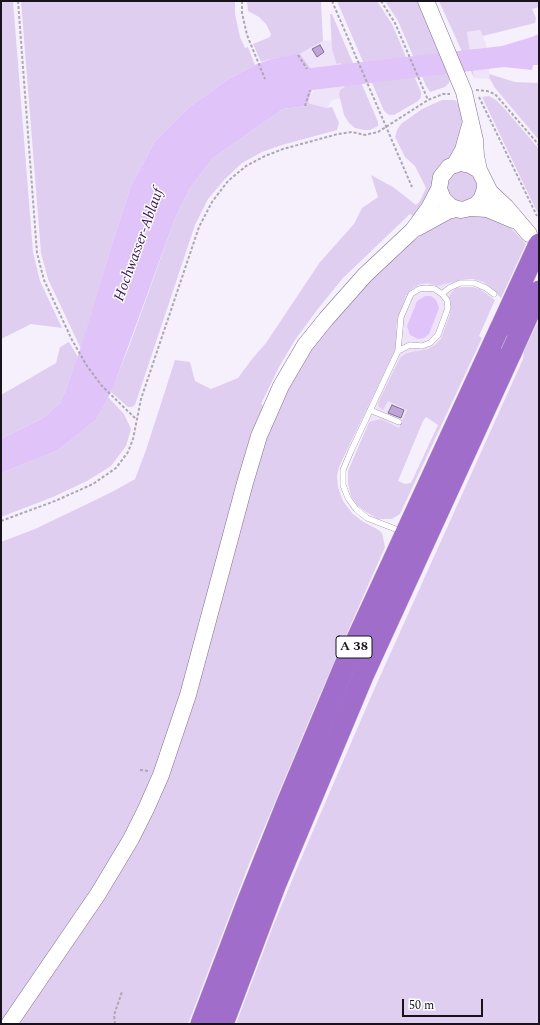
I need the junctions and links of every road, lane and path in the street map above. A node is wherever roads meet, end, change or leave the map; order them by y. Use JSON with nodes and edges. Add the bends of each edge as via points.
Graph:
{"nodes":[{"id":1,"x":18,"y":1,"type":"edge"},
{"id":2,"x":242,"y":1,"type":"edge"},
{"id":3,"x":332,"y":1,"type":"edge"},
{"id":4,"x":381,"y":1,"type":"edge"},
{"id":5,"x":426,"y":1,"type":"edge"},
{"id":6,"x":298,"y":55,"type":"dead end"},
{"id":7,"x":307,"y":69,"type":"dead end"},
{"id":8,"x":265,"y":79,"type":"dead end"},
{"id":9,"x":471,"y":88,"type":"junction"},
{"id":10,"x":310,"y":90,"type":"dead end"},
{"id":11,"x":428,"y":100,"type":"junction"},
{"id":12,"x":305,"y":106,"type":"dead end"},
{"id":13,"x":470,"y":123,"type":"junction"},
{"id":14,"x":386,"y":127,"type":"junction"},
{"id":15,"x":539,"y":145,"type":"edge"},
{"id":16,"x":455,"y":164,"type":"junction"},
{"id":17,"x":482,"y":177,"type":"junction"},
{"id":18,"x":412,"y":187,"type":"dead end"},
{"id":19,"x":439,"y":189,"type":"junction"},
{"id":20,"x":464,"y":208,"type":"junction"},
{"id":21,"x":537,"y":216,"type":"dead end"},
{"id":22,"x":413,"y":230,"type":"junction"},
{"id":23,"x":529,"y":233,"type":"edge"},
{"id":24,"x":539,"y":291,"type":"edge"},
{"id":25,"x":442,"y":294,"type":"junction"},
{"id":26,"x":494,"y":294,"type":"dead end"},
{"id":27,"x":398,"y":351,"type":"junction"},
{"id":28,"x":370,"y":410,"type":"junction"},
{"id":29,"x":136,"y":419,"type":"junction"},
{"id":30,"x":399,"y":422,"type":"dead end"},
{"id":31,"x":1,"y":522,"type":"edge"},
{"id":32,"x":407,"y":534,"type":"junction"},
{"id":33,"x":122,"y":992,"type":"dead end"},
{"id":34,"x":9,"y":1024,"type":"edge"},
{"id":35,"x":115,"y":1024,"type":"edge"},
{"id":36,"x":201,"y":1024,"type":"edge"},
{"id":37,"x":222,"y":1024,"type":"edge"}],
"edges":[{"from":1,"to":29,"type":"path","via":[[37,252],[44,280],[87,366],[102,386]]},
{"from":2,"to":8,"type":"path","via":[[247,35]]},
{"from":3,"to":14,"type":"path"},
{"from":4,"to":11,"type":"path","via":[[395,22]]},
{"from":5,"to":9,"type":"main road"},
{"from":6,"to":7,"type":"path"},
{"from":9,"to":11,"type":"path"},
{"from":9,"to":13,"type":"main road"},
{"from":9,"to":15,"type":"path","via":[[495,94]]},
{"from":9,"to":21,"type":"path"},
{"from":10,"to":12,"type":"path"},
{"from":11,"to":14,"type":"path"},
{"from":13,"to":16,"type":"main road","via":[[463,150]]},
{"from":13,"to":17,"type":"main road"},
{"from":14,"to":18,"type":"path"},
{"from":14,"to":29,"type":"path","via":[[365,135],[352,132],[283,149],[246,166],[228,181],[212,202],[199,227]]},
{"from":16,"to":17,"type":"main road","via":[[470,165]]},
{"from":16,"to":19,"type":"main road","via":[[444,171]]},
{"from":17,"to":20,"type":"main road","via":[[485,188],[482,198],[476,206]]},
{"from":17,"to":23,"type":"main road","via":[[490,192]]},
{"from":19,"to":20,"type":"main road","via":[[443,199],[451,207]]},
{"from":19,"to":22,"type":"main road"},
{"from":20,"to":22,"type":"main road","via":[[448,211]]},
{"from":20,"to":23,"type":"main road","via":[[487,209]]},
{"from":22,"to":34,"type":"main road","via":[[365,275],[326,319],[306,345],[282,386],[259,436],[188,695],[161,775],[131,839],[98,894]]},
{"from":23,"to":32,"type":"highway","number":"A 38","bridge":true,"via":[[501,327]]},
{"from":24,"to":37,"type":"highway","number":"A 38","bridge":true,"via":[[363,676],[275,886]]},
{"from":25,"to":26,"type":"lane","via":[[460,283],[474,283]]},
{"from":25,"to":27,"type":"lane","via":[[448,308],[438,335],[430,343],[422,346],[410,345]]},
{"from":25,"to":27,"type":"lane","via":[[435,289],[426,288],[411,294],[401,317]]},
{"from":27,"to":28,"type":"lane"},
{"from":28,"to":30,"type":"lane"},
{"from":28,"to":32,"type":"lane","via":[[343,470],[343,485],[356,509],[367,518]]},
{"from":29,"to":31,"type":"path","via":[[128,452],[116,468],[93,484]]},
{"from":32,"to":36,"type":"highway","number":"A 38","via":[[344,667],[287,803]]},
{"from":33,"to":35,"type":"path","via":[[114,1014]]}]}
